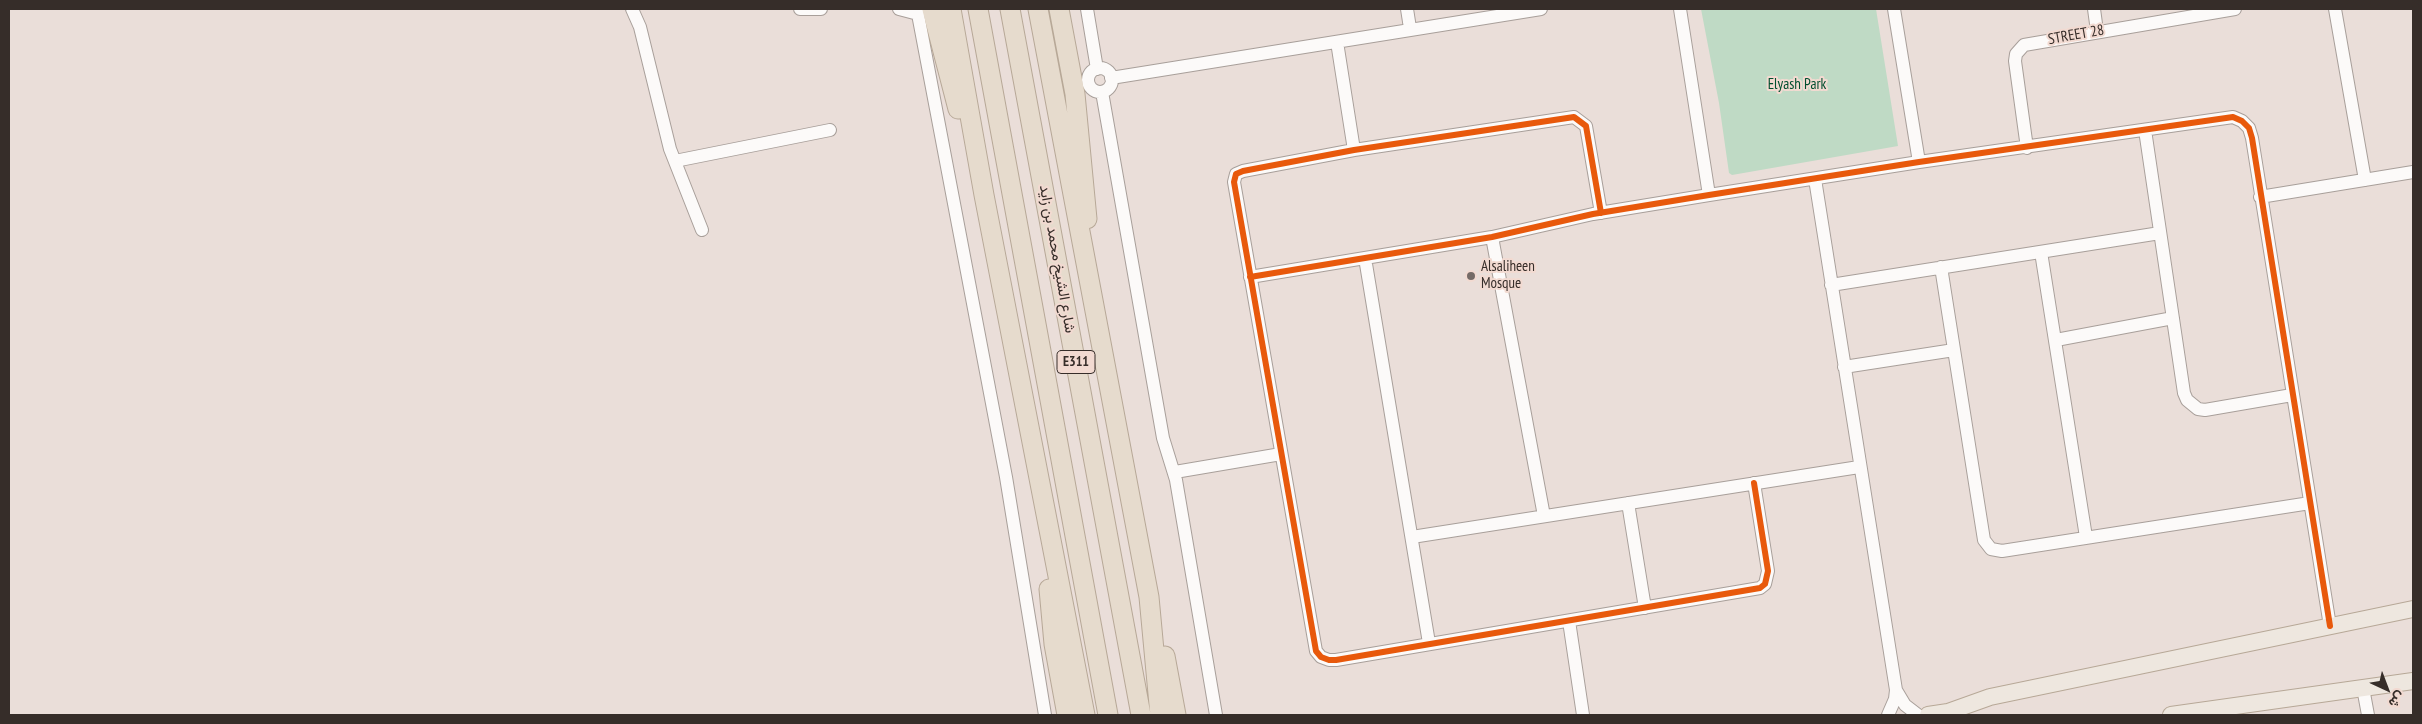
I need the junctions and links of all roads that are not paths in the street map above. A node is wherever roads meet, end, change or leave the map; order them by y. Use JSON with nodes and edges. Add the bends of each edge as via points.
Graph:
{"nodes":[{"id":1,"x":632,"y":9,"type":"edge"},
{"id":2,"x":800,"y":9,"type":"edge"},
{"id":3,"x":821,"y":9,"type":"edge"},
{"id":4,"x":899,"y":9,"type":"edge"},
{"id":5,"x":951,"y":9,"type":"edge"},
{"id":6,"x":978,"y":9,"type":"edge"},
{"id":7,"x":1010,"y":9,"type":"edge"},
{"id":8,"x":1038,"y":9,"type":"edge"},
{"id":9,"x":1059,"y":9,"type":"edge"},
{"id":10,"x":1087,"y":9,"type":"edge"},
{"id":11,"x":1408,"y":9,"type":"edge"},
{"id":12,"x":1540,"y":9,"type":"edge"},
{"id":13,"x":1680,"y":9,"type":"edge"},
{"id":14,"x":1894,"y":9,"type":"edge"},
{"id":15,"x":2094,"y":9,"type":"edge"},
{"id":16,"x":2235,"y":9,"type":"edge"},
{"id":17,"x":2335,"y":9,"type":"edge"},
{"id":18,"x":922,"y":10,"type":"edge"},
{"id":19,"x":1410,"y":28,"type":"junction"},
{"id":20,"x":2097,"y":31,"type":"junction"},
{"id":21,"x":1337,"y":42,"type":"junction"},
{"id":22,"x":1097,"y":69,"type":"junction"},
{"id":23,"x":1111,"y":78,"type":"junction"},
{"id":24,"x":1102,"y":92,"type":"junction"},
{"id":25,"x":830,"y":130,"type":"dead end"},
{"id":26,"x":2144,"y":130,"type":"junction"},
{"id":27,"x":2027,"y":148,"type":"junction"},
{"id":28,"x":1354,"y":150,"type":"junction"},
{"id":29,"x":675,"y":161,"type":"junction"},
{"id":30,"x":1919,"y":162,"type":"junction"},
{"id":31,"x":2413,"y":172,"type":"edge"},
{"id":32,"x":1814,"y":178,"type":"junction"},
{"id":33,"x":2364,"y":180,"type":"junction"},
{"id":34,"x":984,"y":195,"type":"junction"},
{"id":35,"x":1709,"y":195,"type":"junction"},
{"id":36,"x":2260,"y":196,"type":"junction"},
{"id":37,"x":1601,"y":213,"type":"junction"},
{"id":38,"x":702,"y":230,"type":"dead end"},
{"id":39,"x":2160,"y":233,"type":"junction"},
{"id":40,"x":1492,"y":237,"type":"junction"},
{"id":41,"x":2041,"y":252,"type":"junction"},
{"id":42,"x":1365,"y":258,"type":"junction"},
{"id":43,"x":1087,"y":263,"type":"junction"},
{"id":44,"x":1942,"y":268,"type":"junction"},
{"id":45,"x":1250,"y":277,"type":"junction"},
{"id":46,"x":1831,"y":285,"type":"junction"},
{"id":47,"x":2173,"y":318,"type":"junction"},
{"id":48,"x":2056,"y":340,"type":"junction"},
{"id":49,"x":1954,"y":350,"type":"junction"},
{"id":50,"x":1844,"y":367,"type":"junction"},
{"id":51,"x":2292,"y":394,"type":"junction"},
{"id":52,"x":1281,"y":454,"type":"junction"},
{"id":53,"x":1859,"y":467,"type":"junction"},
{"id":54,"x":1175,"y":472,"type":"junction"},
{"id":55,"x":1754,"y":484,"type":"junction"},
{"id":56,"x":1628,"y":503,"type":"junction"},
{"id":57,"x":2310,"y":503,"type":"junction"},
{"id":58,"x":1544,"y":516,"type":"junction"},
{"id":59,"x":1047,"y":525,"type":"junction"},
{"id":60,"x":1412,"y":537,"type":"junction"},
{"id":61,"x":2086,"y":537,"type":"junction"},
{"id":62,"x":1149,"y":597,"type":"junction"},
{"id":63,"x":1645,"y":608,"type":"junction"},
{"id":64,"x":2413,"y":609,"type":"edge"},
{"id":65,"x":1569,"y":621,"type":"junction"},
{"id":66,"x":2330,"y":626,"type":"junction"},
{"id":67,"x":1429,"y":643,"type":"junction"},
{"id":68,"x":2413,"y":681,"type":"edge"},
{"id":69,"x":2363,"y":688,"type":"junction"},
{"id":70,"x":1896,"y":690,"type":"junction"},
{"id":71,"x":1045,"y":715,"type":"edge"},
{"id":72,"x":1067,"y":715,"type":"edge"},
{"id":73,"x":1085,"y":715,"type":"edge"},
{"id":74,"x":1108,"y":715,"type":"edge"},
{"id":75,"x":1141,"y":715,"type":"edge"},
{"id":76,"x":1160,"y":715,"type":"edge"},
{"id":77,"x":1176,"y":715,"type":"edge"},
{"id":78,"x":1216,"y":715,"type":"edge"},
{"id":79,"x":1583,"y":715,"type":"edge"},
{"id":80,"x":1888,"y":715,"type":"edge"},
{"id":81,"x":1918,"y":715,"type":"edge"},
{"id":82,"x":1928,"y":715,"type":"edge"},
{"id":83,"x":2171,"y":715,"type":"edge"},
{"id":84,"x":2368,"y":715,"type":"edge"}],
"edges":[{"from":1,"to":29,"type":"street","via":[[640,27]]},
{"from":2,"to":3,"type":"street"},
{"from":4,"to":18,"type":"street"},
{"from":5,"to":34,"type":"highway"},
{"from":6,"to":74,"type":"highway","name":"شارع الشيخ محمد بن زايد","number":"E311"},
{"from":7,"to":75,"type":"highway","name":"شارع الشيخ محمد بن زايد","number":"E311"},
{"from":8,"to":43,"type":"highway","via":[[1068,178]]},
{"from":9,"to":43,"type":"highway","via":[[1080,135]]},
{"from":10,"to":22,"type":"street"},
{"from":11,"to":19,"type":"street"},
{"from":12,"to":19,"type":"street"},
{"from":13,"to":35,"type":"street"},
{"from":14,"to":30,"type":"street"},
{"from":15,"to":20,"type":"street"},
{"from":16,"to":20,"type":"street","name":"STREET 28"},
{"from":17,"to":33,"type":"street"},
{"from":18,"to":34,"type":"highway","via":[[955,100]]},
{"from":18,"to":71,"type":"street"},
{"from":19,"to":21,"type":"street"},
{"from":20,"to":27,"type":"street","name":"STREET 28","via":[[2031,42],[2016,54]]},
{"from":21,"to":23,"type":"street"},
{"from":21,"to":28,"type":"street"},
{"from":22,"to":23,"type":"street","via":[[1106,71]]},
{"from":22,"to":24,"type":"street","via":[[1090,74],[1088,82],[1093,90]]},
{"from":23,"to":24,"type":"street","via":[[1108,88]]},
{"from":24,"to":54,"type":"street","via":[[1163,438]]},
{"from":25,"to":29,"type":"street"},
{"from":26,"to":27,"type":"street"},
{"from":26,"to":36,"type":"street","via":[[2233,117],[2242,121],[2252,138]]},
{"from":26,"to":39,"type":"street"},
{"from":27,"to":30,"type":"street"},
{"from":28,"to":37,"type":"street","via":[[1574,117],[1586,126]]},
{"from":28,"to":45,"type":"street","via":[[1236,174],[1234,182]]},
{"from":29,"to":38,"type":"street"},
{"from":30,"to":32,"type":"street"},
{"from":31,"to":33,"type":"street"},
{"from":32,"to":35,"type":"street"},
{"from":32,"to":46,"type":"street"},
{"from":33,"to":36,"type":"street"},
{"from":34,"to":59,"type":"highway"},
{"from":35,"to":37,"type":"street"},
{"from":36,"to":51,"type":"street"},
{"from":37,"to":40,"type":"street"},
{"from":39,"to":41,"type":"street"},
{"from":39,"to":47,"type":"street"},
{"from":40,"to":42,"type":"street"},
{"from":40,"to":58,"type":"street"},
{"from":41,"to":44,"type":"street"},
{"from":41,"to":48,"type":"street"},
{"from":42,"to":45,"type":"street"},
{"from":42,"to":60,"type":"street"},
{"from":43,"to":62,"type":"highway"},
{"from":44,"to":46,"type":"street"},
{"from":44,"to":49,"type":"street"},
{"from":45,"to":52,"type":"street"},
{"from":46,"to":50,"type":"street"},
{"from":47,"to":48,"type":"street"},
{"from":47,"to":51,"type":"street","via":[[2184,393],[2192,406],[2205,410]]},
{"from":48,"to":61,"type":"street"},
{"from":49,"to":50,"type":"street"},
{"from":49,"to":61,"type":"street","via":[[1987,546],[2002,551]]},
{"from":50,"to":53,"type":"street"},
{"from":51,"to":57,"type":"street"},
{"from":52,"to":54,"type":"street"},
{"from":52,"to":67,"type":"street","via":[[1316,651],[1321,657],[1336,660]]},
{"from":53,"to":55,"type":"street"},
{"from":53,"to":70,"type":"street"},
{"from":54,"to":78,"type":"street"},
{"from":55,"to":56,"type":"street"},
{"from":55,"to":63,"type":"street","via":[[1768,571],[1765,584],[1754,590]]},
{"from":56,"to":58,"type":"street"},
{"from":56,"to":63,"type":"street"},
{"from":57,"to":61,"type":"street"},
{"from":57,"to":66,"type":"street"},
{"from":58,"to":60,"type":"street"},
{"from":59,"to":72,"type":"highway","via":[[1051,614]]},
{"from":59,"to":73,"type":"highway"},
{"from":60,"to":67,"type":"street"},
{"from":62,"to":76,"type":"highway"},
{"from":62,"to":77,"type":"highway","via":[[1165,654]]},
{"from":63,"to":65,"type":"street"},
{"from":64,"to":66,"type":"main road"},
{"from":65,"to":67,"type":"street"},
{"from":65,"to":79,"type":"street"},
{"from":66,"to":82,"type":"main road","via":[[1990,697],[1948,712]]},
{"from":68,"to":69,"type":"main road"},
{"from":69,"to":83,"type":"main road"},
{"from":69,"to":84,"type":"street"},
{"from":70,"to":80,"type":"street"},
{"from":70,"to":81,"type":"street","via":[[1905,705]]}]}
